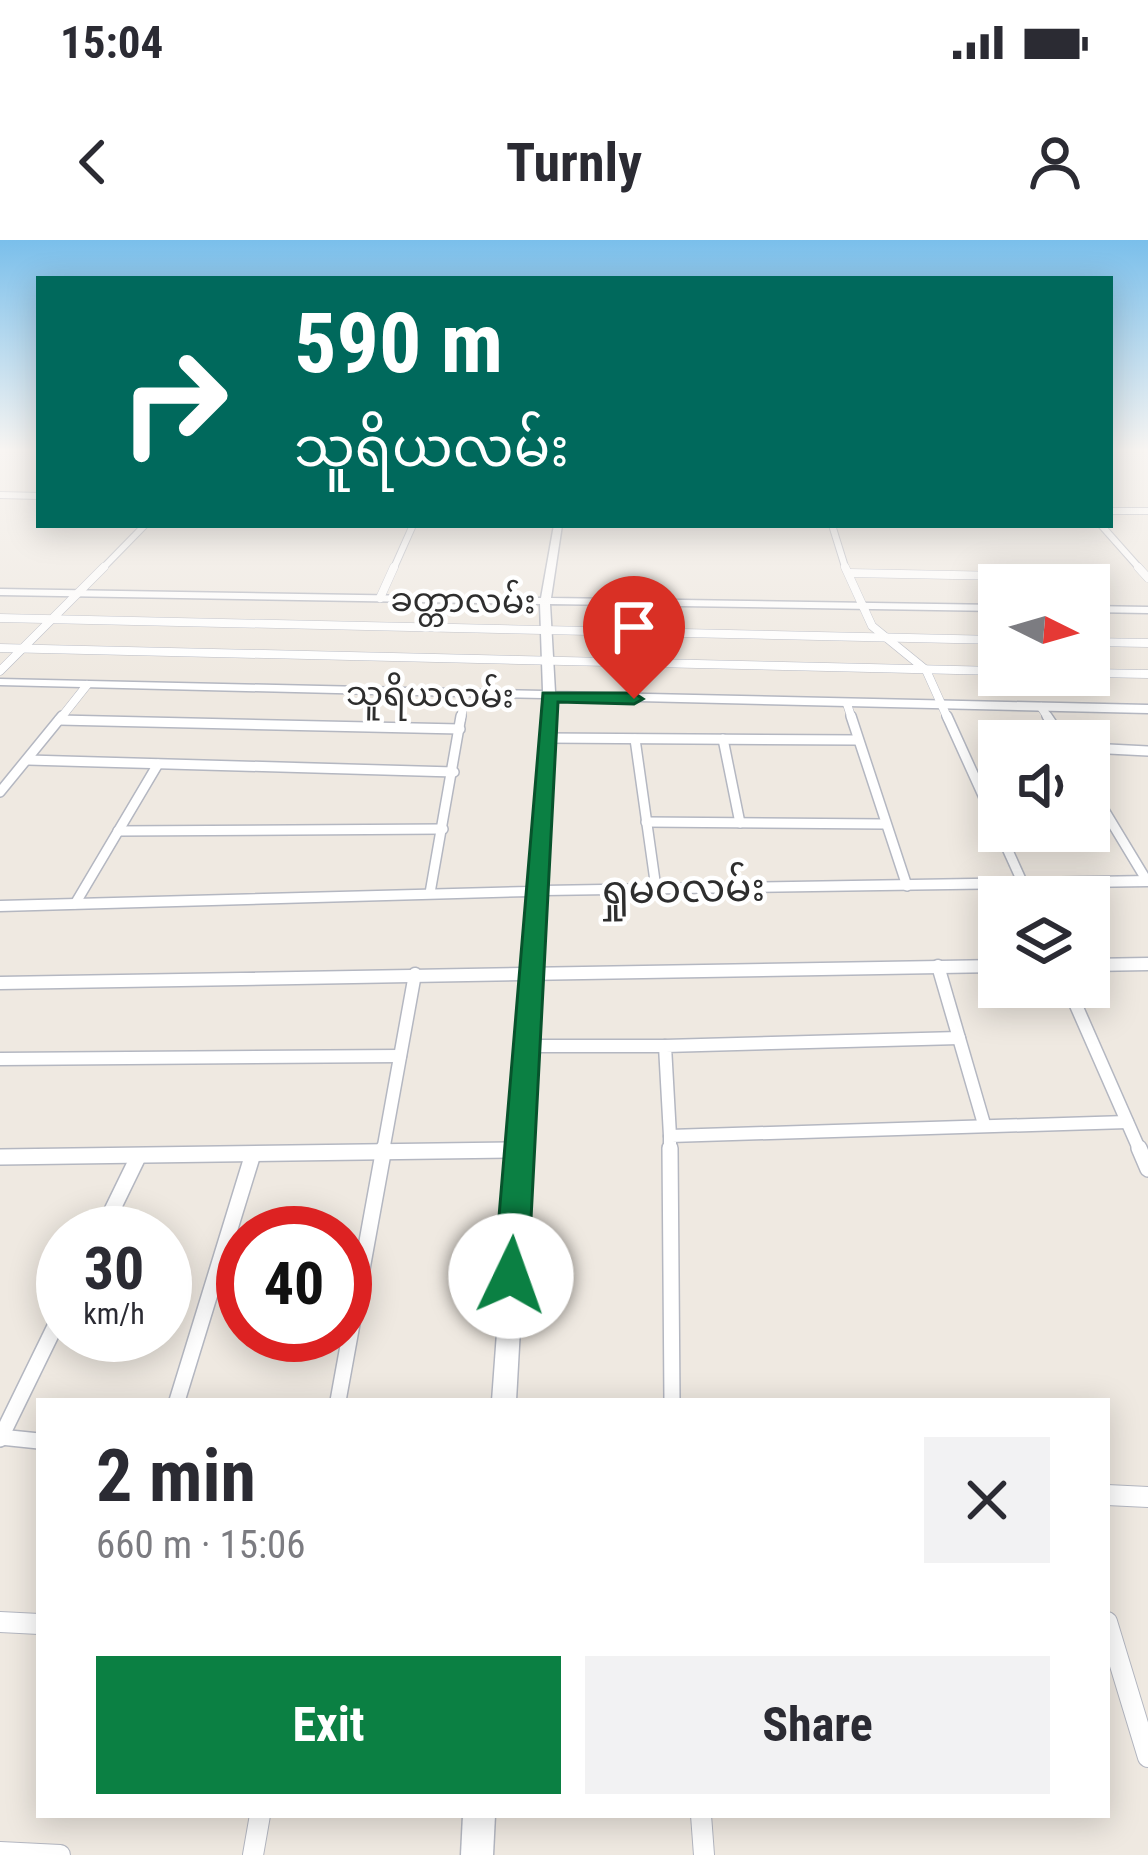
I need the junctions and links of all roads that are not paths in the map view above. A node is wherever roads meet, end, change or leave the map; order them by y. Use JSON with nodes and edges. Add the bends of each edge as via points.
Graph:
{"nodes":[{"id":1,"x":142,"y":528,"type":"edge"},
{"id":2,"x":412,"y":528,"type":"edge"},
{"id":3,"x":557,"y":528,"type":"edge"},
{"id":4,"x":833,"y":528,"type":"edge"},
{"id":5,"x":1104,"y":528,"type":"edge"},
{"id":6,"x":849,"y":573,"type":"junction"},
{"id":7,"x":978,"y":575,"type":"edge"},
{"id":8,"x":1148,"y":578,"type":"edge"},
{"id":9,"x":0,"y":592,"type":"edge"},
{"id":10,"x":76,"y":593,"type":"junction"},
{"id":11,"x":380,"y":598,"type":"junction"},
{"id":12,"x":545,"y":601,"type":"junction"},
{"id":13,"x":861,"y":606,"type":"junction"},
{"id":14,"x":978,"y":608,"type":"edge"},
{"id":15,"x":1110,"y":609,"type":"edge"},
{"id":16,"x":1148,"y":610,"type":"edge"},
{"id":17,"x":0,"y":618,"type":"edge"},
{"id":18,"x":50,"y":619,"type":"junction"},
{"id":19,"x":546,"y":630,"type":"junction"},
{"id":20,"x":880,"y":637,"type":"junction"},
{"id":21,"x":978,"y":639,"type":"edge"},
{"id":22,"x":1110,"y":642,"type":"edge"},
{"id":23,"x":1148,"y":643,"type":"edge"},
{"id":24,"x":0,"y":648,"type":"edge"},
{"id":25,"x":20,"y":649,"type":"junction"},
{"id":26,"x":548,"y":662,"type":"junction"},
{"id":27,"x":926,"y":670,"type":"junction"},
{"id":28,"x":0,"y":671,"type":"edge"},
{"id":29,"x":978,"y":671,"type":"edge"},
{"id":30,"x":1110,"y":673,"type":"edge"},
{"id":31,"x":1148,"y":674,"type":"edge"},
{"id":32,"x":0,"y":682,"type":"edge"},
{"id":33,"x":87,"y":686,"type":"junction"},
{"id":34,"x":465,"y":695,"type":"junction"},
{"id":35,"x":549,"y":697,"type":"junction"},
{"id":36,"x":847,"y":704,"type":"junction"},
{"id":37,"x":941,"y":706,"type":"junction"},
{"id":38,"x":1042,"y":707,"type":"junction"},
{"id":39,"x":1148,"y":709,"type":"edge"},
{"id":40,"x":59,"y":720,"type":"junction"},
{"id":41,"x":1050,"y":720,"type":"edge"},
{"id":42,"x":460,"y":729,"type":"junction"},
{"id":43,"x":546,"y":738,"type":"junction"},
{"id":44,"x":635,"y":739,"type":"junction"},
{"id":45,"x":723,"y":739,"type":"junction"},
{"id":46,"x":857,"y":740,"type":"junction"},
{"id":47,"x":1110,"y":749,"type":"edge"},
{"id":48,"x":1148,"y":751,"type":"edge"},
{"id":49,"x":28,"y":760,"type":"junction"},
{"id":50,"x":158,"y":764,"type":"junction"},
{"id":51,"x":454,"y":772,"type":"junction"},
{"id":52,"x":0,"y":792,"type":"edge"},
{"id":53,"x":1110,"y":819,"type":"edge"},
{"id":54,"x":646,"y":822,"type":"junction"},
{"id":55,"x":740,"y":823,"type":"junction"},
{"id":56,"x":884,"y":824,"type":"junction"},
{"id":57,"x":442,"y":829,"type":"junction"},
{"id":58,"x":118,"y":831,"type":"junction"},
{"id":59,"x":1019,"y":876,"type":"edge"},
{"id":60,"x":1148,"y":881,"type":"edge"},
{"id":61,"x":1110,"y":884,"type":"edge"},
{"id":62,"x":907,"y":886,"type":"junction"},
{"id":63,"x":656,"y":888,"type":"junction"},
{"id":64,"x":978,"y":889,"type":"edge"},
{"id":65,"x":534,"y":890,"type":"junction"},
{"id":66,"x":430,"y":893,"type":"junction"},
{"id":67,"x":75,"y":904,"type":"junction"},
{"id":68,"x":0,"y":906,"type":"edge"},
{"id":69,"x":1110,"y":964,"type":"edge"},
{"id":70,"x":1148,"y":964,"type":"edge"},
{"id":71,"x":938,"y":966,"type":"junction"},
{"id":72,"x":978,"y":966,"type":"edge"},
{"id":73,"x":529,"y":972,"type":"junction"},
{"id":74,"x":415,"y":974,"type":"junction"},
{"id":75,"x":0,"y":983,"type":"edge"},
{"id":76,"x":1077,"y":1008,"type":"edge"},
{"id":77,"x":959,"y":1038,"type":"junction"},
{"id":78,"x":525,"y":1046,"type":"junction"},
{"id":79,"x":665,"y":1046,"type":"junction"},
{"id":80,"x":400,"y":1055,"type":"junction"},
{"id":81,"x":0,"y":1059,"type":"edge"},
{"id":82,"x":1127,"y":1122,"type":"junction"},
{"id":83,"x":984,"y":1124,"type":"junction"},
{"id":84,"x":670,"y":1136,"type":"junction"},
{"id":85,"x":519,"y":1150,"type":"junction"},
{"id":86,"x":382,"y":1151,"type":"junction"},
{"id":87,"x":0,"y":1156,"type":"edge"},
{"id":88,"x":138,"y":1157,"type":"junction"},
{"id":89,"x":252,"y":1157,"type":"junction"},
{"id":90,"x":1148,"y":1169,"type":"edge"},
{"id":91,"x":114,"y":1206,"type":"edge"},
{"id":92,"x":37,"y":1362,"type":"edge"},
{"id":93,"x":178,"y":1398,"type":"edge"},
{"id":94,"x":339,"y":1398,"type":"edge"},
{"id":95,"x":504,"y":1398,"type":"edge"},
{"id":96,"x":672,"y":1398,"type":"edge"},
{"id":97,"x":0,"y":1438,"type":"edge"},
{"id":98,"x":36,"y":1441,"type":"edge"},
{"id":99,"x":1110,"y":1495,"type":"edge"},
{"id":100,"x":1148,"y":1497,"type":"edge"},
{"id":101,"x":0,"y":1622,"type":"edge"},
{"id":102,"x":36,"y":1624,"type":"edge"},
{"id":103,"x":1110,"y":1632,"type":"edge"},
{"id":104,"x":1148,"y":1756,"type":"edge"},
{"id":105,"x":259,"y":1818,"type":"edge"},
{"id":106,"x":479,"y":1818,"type":"edge"},
{"id":107,"x":700,"y":1818,"type":"edge"},
{"id":108,"x":0,"y":1852,"type":"edge"},
{"id":109,"x":60,"y":1855,"type":"edge"},
{"id":110,"x":253,"y":1855,"type":"edge"},
{"id":111,"x":477,"y":1855,"type":"edge"},
{"id":112,"x":704,"y":1855,"type":"edge"}],
"edges":[{"from":1,"to":10,"type":"street"},
{"from":2,"to":11,"type":"street"},
{"from":3,"to":12,"type":"street"},
{"from":4,"to":6,"type":"street"},
{"from":5,"to":8,"type":"street"},
{"from":6,"to":7,"type":"street"},
{"from":6,"to":13,"type":"street"},
{"from":9,"to":10,"type":"street","name":"ခတ္တာလမ်း"},
{"from":10,"to":11,"type":"street","name":"ခတ္တာလမ်း"},
{"from":10,"to":18,"type":"street"},
{"from":11,"to":12,"type":"street","name":"ခတ္တာလမ်း"},
{"from":12,"to":13,"type":"street","name":"ခတ္တာလမ်း"},
{"from":12,"to":19,"type":"street"},
{"from":13,"to":14,"type":"street","name":"ခတ္တာလမ်း"},
{"from":13,"to":20,"type":"street"},
{"from":15,"to":16,"type":"street"},
{"from":17,"to":18,"type":"street"},
{"from":18,"to":19,"type":"street"},
{"from":18,"to":25,"type":"street"},
{"from":19,"to":20,"type":"street"},
{"from":19,"to":26,"type":"street"},
{"from":20,"to":21,"type":"street"},
{"from":20,"to":27,"type":"street"},
{"from":22,"to":23,"type":"street"},
{"from":24,"to":25,"type":"street"},
{"from":25,"to":26,"type":"street"},
{"from":25,"to":28,"type":"street"},
{"from":26,"to":27,"type":"street"},
{"from":26,"to":35,"type":"street"},
{"from":27,"to":29,"type":"street"},
{"from":27,"to":37,"type":"street"},
{"from":30,"to":31,"type":"street"},
{"from":32,"to":33,"type":"street","name":"သူရိယလမ်း"},
{"from":33,"to":34,"type":"street","name":"သူရိယလမ်း"},
{"from":33,"to":40,"type":"street"},
{"from":34,"to":35,"type":"street","name":"သူရိယလမ်း"},
{"from":34,"to":42,"type":"street"},
{"from":35,"to":36,"type":"street","name":"သူရိယလမ်း"},
{"from":35,"to":43,"type":"street"},
{"from":36,"to":37,"type":"street","name":"သူရိယလမ်း"},
{"from":36,"to":46,"type":"street"},
{"from":37,"to":38,"type":"street","name":"သူရိယလမ်း"},
{"from":37,"to":59,"type":"street"},
{"from":38,"to":39,"type":"street","name":"သူရိယလမ်း"},
{"from":38,"to":41,"type":"street"},
{"from":40,"to":42,"type":"street"},
{"from":40,"to":49,"type":"street"},
{"from":42,"to":51,"type":"street"},
{"from":43,"to":44,"type":"street"},
{"from":43,"to":65,"type":"street"},
{"from":44,"to":45,"type":"street"},
{"from":44,"to":54,"type":"street"},
{"from":45,"to":46,"type":"street"},
{"from":45,"to":55,"type":"street"},
{"from":46,"to":56,"type":"street"},
{"from":47,"to":48,"type":"street"},
{"from":49,"to":50,"type":"street"},
{"from":49,"to":52,"type":"street"},
{"from":50,"to":51,"type":"street"},
{"from":50,"to":58,"type":"street"},
{"from":51,"to":57,"type":"street"},
{"from":53,"to":60,"type":"street"},
{"from":54,"to":55,"type":"street"},
{"from":54,"to":63,"type":"street"},
{"from":55,"to":56,"type":"street"},
{"from":56,"to":62,"type":"street"},
{"from":57,"to":58,"type":"street"},
{"from":57,"to":66,"type":"street"},
{"from":58,"to":67,"type":"street"},
{"from":60,"to":61,"type":"street","name":"ရှုမဝလမ်း"},
{"from":62,"to":63,"type":"street","name":"ရှုမဝလမ်း"},
{"from":62,"to":64,"type":"street","name":"ရှုမဝလမ်း"},
{"from":63,"to":65,"type":"street","name":"ရှုမဝလမ်း"},
{"from":65,"to":66,"type":"street","name":"ရှုမဝလမ်း"},
{"from":65,"to":73,"type":"street"},
{"from":66,"to":67,"type":"street","name":"ရှုမဝလမ်း"},
{"from":67,"to":68,"type":"street","name":"ရှုမဝလမ်း"},
{"from":69,"to":70,"type":"street"},
{"from":71,"to":72,"type":"street"},
{"from":71,"to":73,"type":"street"},
{"from":71,"to":77,"type":"street"},
{"from":73,"to":74,"type":"street"},
{"from":73,"to":78,"type":"street"},
{"from":74,"to":75,"type":"street"},
{"from":74,"to":80,"type":"street"},
{"from":76,"to":82,"type":"street"},
{"from":77,"to":79,"type":"street"},
{"from":77,"to":83,"type":"street"},
{"from":78,"to":79,"type":"street"},
{"from":78,"to":85,"type":"street"},
{"from":79,"to":84,"type":"street"},
{"from":80,"to":81,"type":"street"},
{"from":80,"to":86,"type":"street"},
{"from":82,"to":83,"type":"street"},
{"from":82,"to":90,"type":"street"},
{"from":83,"to":84,"type":"street"},
{"from":84,"to":96,"type":"street"},
{"from":85,"to":86,"type":"street"},
{"from":85,"to":95,"type":"street"},
{"from":86,"to":89,"type":"street"},
{"from":86,"to":94,"type":"street"},
{"from":87,"to":88,"type":"street"},
{"from":88,"to":89,"type":"street"},
{"from":88,"to":91,"type":"street"},
{"from":89,"to":93,"type":"street"},
{"from":92,"to":97,"type":"street"},
{"from":97,"to":98,"type":"street"},
{"from":99,"to":100,"type":"street"},
{"from":101,"to":102,"type":"street"},
{"from":103,"to":104,"type":"street"},
{"from":105,"to":110,"type":"street"},
{"from":106,"to":111,"type":"street"},
{"from":107,"to":112,"type":"street"},
{"from":108,"to":109,"type":"street"}]}
